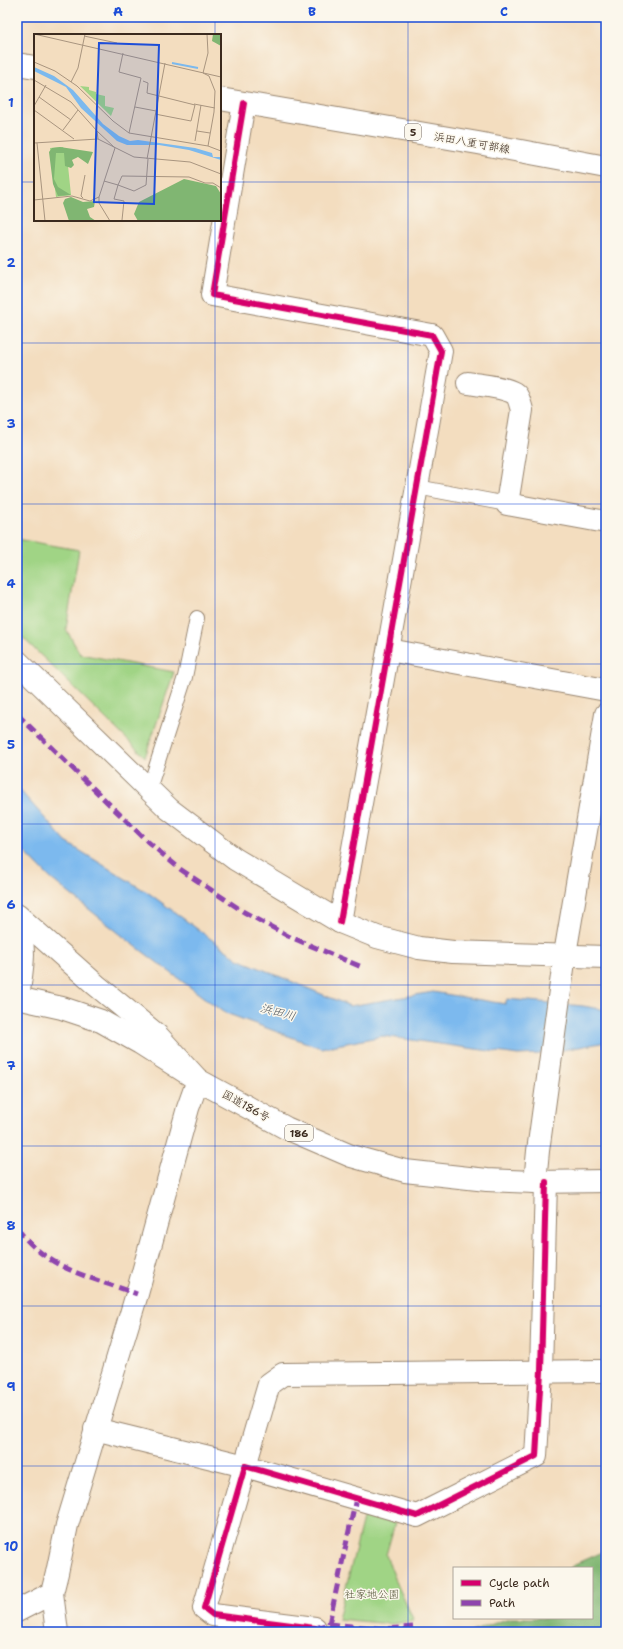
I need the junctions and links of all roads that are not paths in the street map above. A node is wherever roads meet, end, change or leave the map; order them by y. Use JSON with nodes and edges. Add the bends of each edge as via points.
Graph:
{"nodes":[{"id":1,"x":17,"y":64,"type":"edge"},
{"id":2,"x":34,"y":67,"type":"edge"},
{"id":3,"x":221,"y":99,"type":"edge"},
{"id":4,"x":244,"y":103,"type":"junction"},
{"id":5,"x":606,"y":167,"type":"edge"},
{"id":6,"x":468,"y":383,"type":"dead end"},
{"id":7,"x":417,"y":487,"type":"junction"},
{"id":8,"x":507,"y":504,"type":"junction"},
{"id":9,"x":606,"y":522,"type":"edge"},
{"id":10,"x":197,"y":618,"type":"dead end"},
{"id":11,"x":389,"y":650,"type":"junction"},
{"id":12,"x":17,"y":661,"type":"edge"},
{"id":13,"x":606,"y":690,"type":"edge"},
{"id":14,"x":606,"y":714,"type":"edge"},
{"id":15,"x":149,"y":789,"type":"junction"},
{"id":16,"x":17,"y":915,"type":"edge"},
{"id":17,"x":340,"y":922,"type":"junction"},
{"id":18,"x":17,"y":923,"type":"edge"},
{"id":19,"x":606,"y":957,"type":"edge"},
{"id":20,"x":565,"y":959,"type":"junction"},
{"id":21,"x":17,"y":998,"type":"edge"},
{"id":22,"x":198,"y":1080,"type":"junction"},
{"id":23,"x":606,"y":1181,"type":"edge"},
{"id":24,"x":541,"y":1182,"type":"junction"},
{"id":25,"x":541,"y":1371,"type":"junction"},
{"id":26,"x":606,"y":1371,"type":"edge"},
{"id":27,"x":95,"y":1429,"type":"junction"},
{"id":28,"x":245,"y":1466,"type":"junction"},
{"id":29,"x":52,"y":1593,"type":"junction"},
{"id":30,"x":17,"y":1611,"type":"edge"},
{"id":31,"x":57,"y":1632,"type":"edge"},
{"id":32,"x":315,"y":1632,"type":"edge"}],
"edges":[{"from":1,"to":2,"type":"main road"},
{"from":3,"to":4,"type":"main road","name":"浜田八重可部線","number":"5"},
{"from":4,"to":5,"type":"main road","name":"浜田八重可部線","number":"5"},
{"from":4,"to":7,"type":"main road","via":[[212,295],[432,335],[441,351]]},
{"from":6,"to":8,"type":"main road","via":[[507,390],[515,394],[520,401],[522,410]]},
{"from":7,"to":8,"type":"lane"},
{"from":7,"to":11,"type":"main road"},
{"from":8,"to":9,"type":"main road"},
{"from":10,"to":15,"type":"lane","via":[[185,677]]},
{"from":11,"to":13,"type":"main road"},
{"from":11,"to":17,"type":"main road"},
{"from":12,"to":15,"type":"main road"},
{"from":14,"to":20,"type":"main road"},
{"from":15,"to":17,"type":"main road","via":[[169,809],[235,859]]},
{"from":16,"to":22,"type":"main road","via":[[157,1035]]},
{"from":17,"to":20,"type":"main road","via":[[377,937],[419,948]]},
{"from":18,"to":21,"type":"main road","via":[[21,931],[24,954]]},
{"from":19,"to":20,"type":"main road"},
{"from":20,"to":24,"type":"main road","via":[[538,1151]]},
{"from":21,"to":22,"type":"main road","name":"国道186号","number":"186","via":[[62,1008],[101,1021]]},
{"from":22,"to":24,"type":"main road","name":"国道186号","number":"186","via":[[286,1128],[351,1156],[405,1171],[487,1180]]},
{"from":22,"to":27,"type":"main road","via":[[137,1294]]},
{"from":23,"to":24,"type":"main road","name":"国道186号","number":"186"},
{"from":24,"to":25,"type":"main road"},
{"from":25,"to":26,"type":"main road"},
{"from":25,"to":28,"type":"main road","via":[[283,1374],[269,1384]]},
{"from":25,"to":28,"type":"main road","via":[[536,1456],[417,1516]]},
{"from":27,"to":28,"type":"main road"},
{"from":27,"to":29,"type":"main road","via":[[67,1525]]},
{"from":28,"to":32,"type":"main road","via":[[204,1608],[213,1615],[315,1628]]},
{"from":29,"to":30,"type":"main road"},
{"from":29,"to":31,"type":"main road"}]}
